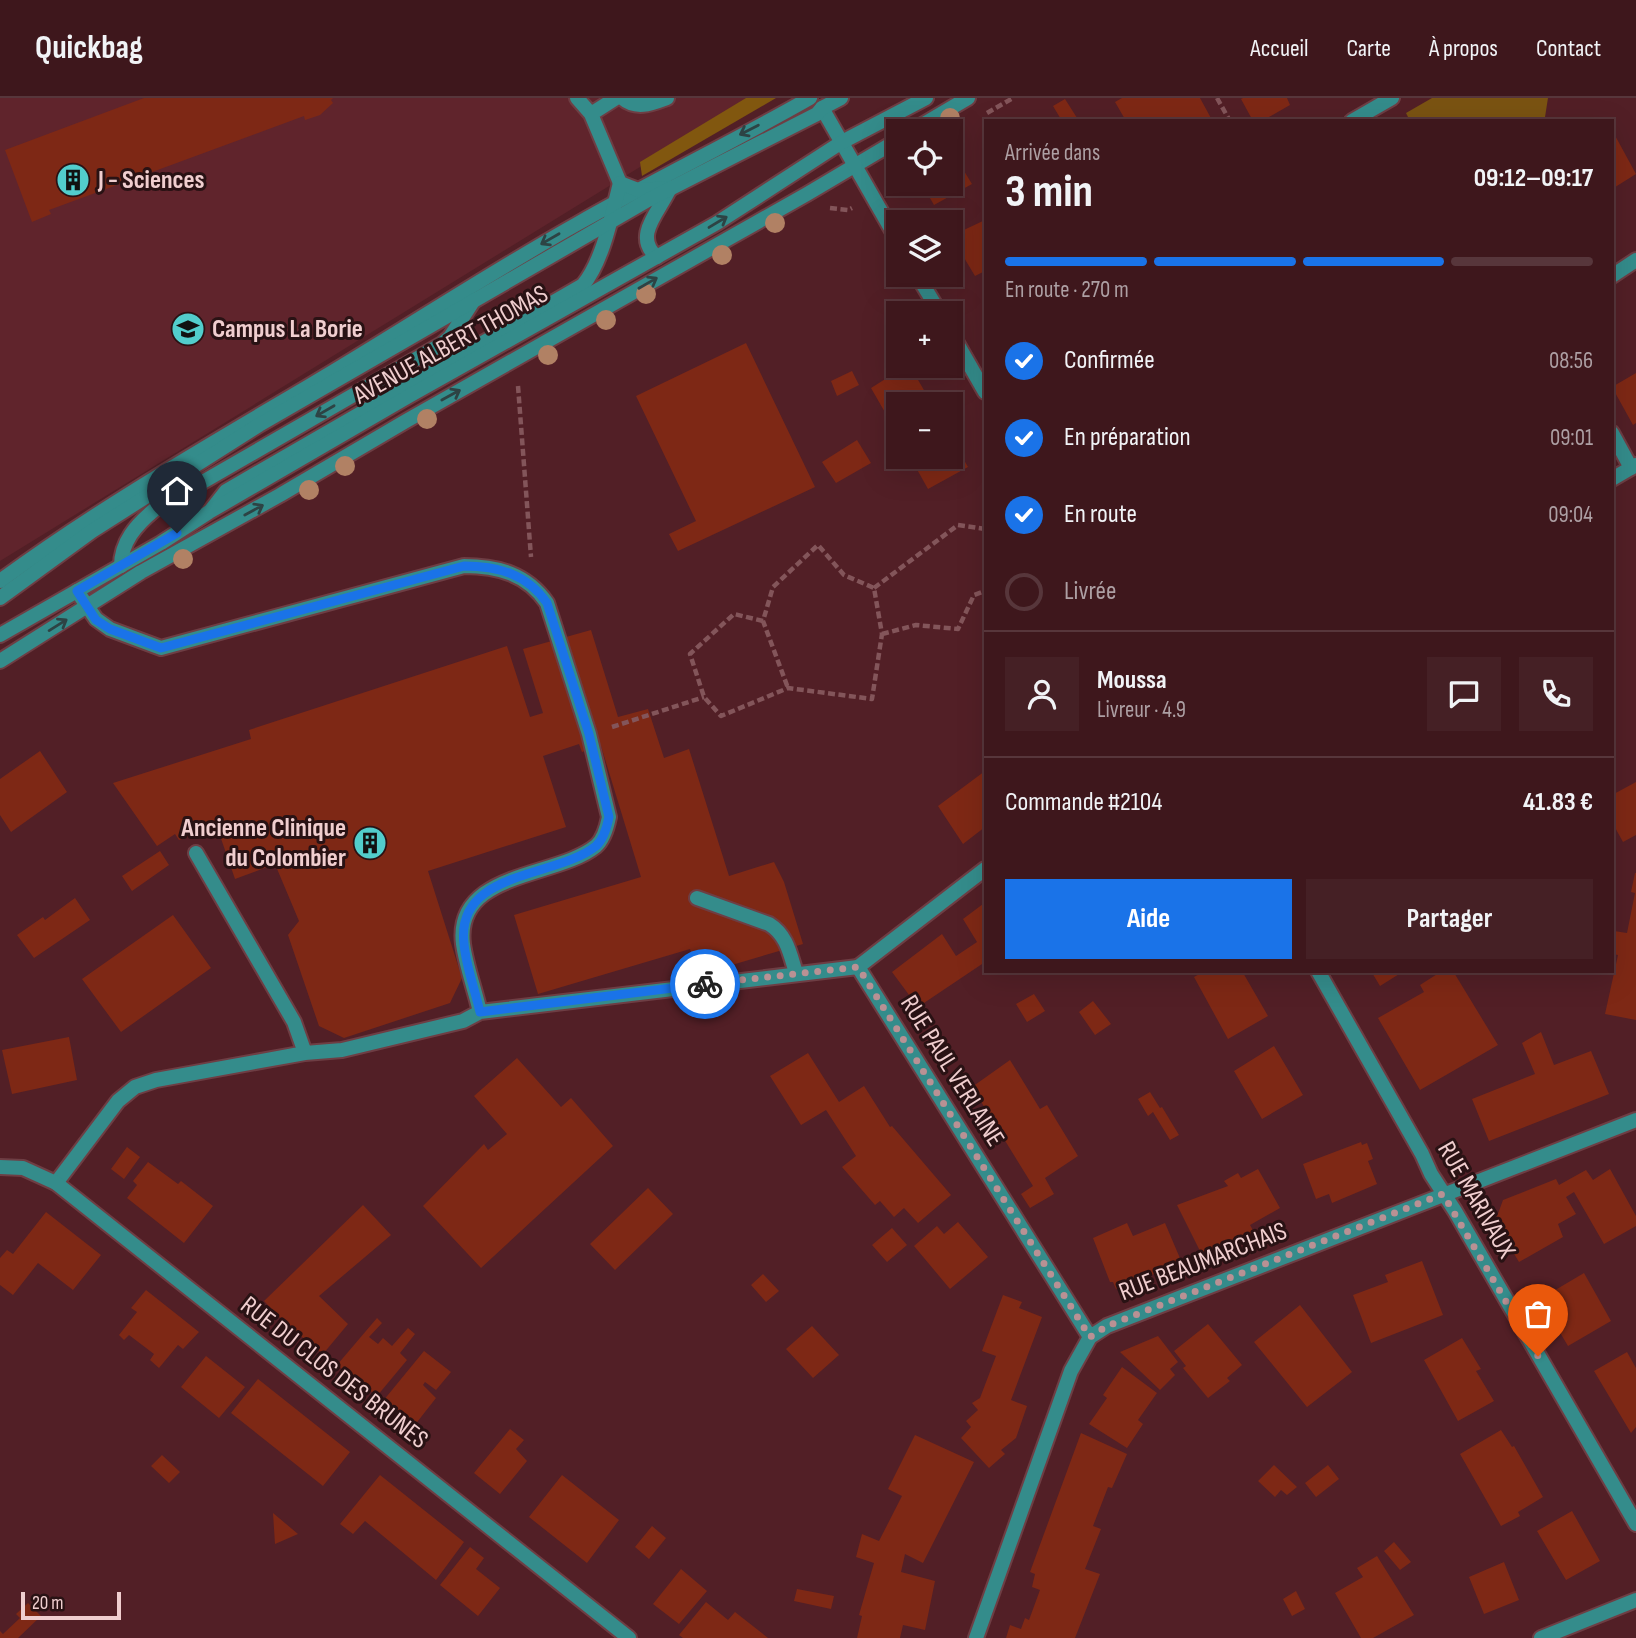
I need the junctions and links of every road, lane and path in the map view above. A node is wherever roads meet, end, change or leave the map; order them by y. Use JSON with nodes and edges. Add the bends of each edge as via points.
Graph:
{"nodes":[{"id":1,"x":577,"y":98,"type":"edge"},
{"id":2,"x":616,"y":98,"type":"edge"},
{"id":3,"x":622,"y":98,"type":"edge"},
{"id":4,"x":667,"y":98,"type":"edge"},
{"id":5,"x":810,"y":98,"type":"edge"},
{"id":6,"x":841,"y":98,"type":"edge"},
{"id":7,"x":926,"y":98,"type":"edge"},
{"id":8,"x":968,"y":98,"type":"edge"},
{"id":9,"x":1217,"y":98,"type":"edge"},
{"id":10,"x":1392,"y":98,"type":"edge"},
{"id":11,"x":822,"y":108,"type":"junction"},
{"id":12,"x":591,"y":114,"type":"junction"},
{"id":13,"x":932,"y":119,"type":"edge"},
{"id":14,"x":1229,"y":119,"type":"edge"},
{"id":15,"x":1356,"y":119,"type":"edge"},
{"id":16,"x":842,"y":142,"type":"junction"},
{"id":17,"x":886,"y":146,"type":"edge"},
{"id":18,"x":854,"y":165,"type":"junction"},
{"id":19,"x":620,"y":183,"type":"junction"},
{"id":20,"x":670,"y":188,"type":"junction"},
{"id":21,"x":638,"y":190,"type":"junction"},
{"id":22,"x":615,"y":203,"type":"junction"},
{"id":23,"x":886,"y":220,"type":"edge"},
{"id":24,"x":609,"y":222,"type":"junction"},
{"id":25,"x":657,"y":257,"type":"junction"},
{"id":26,"x":1636,"y":260,"type":"edge"},
{"id":27,"x":1614,"y":275,"type":"edge"},
{"id":28,"x":474,"y":299,"type":"junction"},
{"id":29,"x":963,"y":354,"type":"edge"},
{"id":30,"x":518,"y":386,"type":"dead end"},
{"id":31,"x":984,"y":390,"type":"edge"},
{"id":32,"x":1614,"y":436,"type":"edge"},
{"id":33,"x":1633,"y":467,"type":"edge"},
{"id":34,"x":1614,"y":478,"type":"edge"},
{"id":35,"x":209,"y":512,"type":"junction"},
{"id":36,"x":984,"y":529,"type":"edge"},
{"id":37,"x":121,"y":566,"type":"junction"},
{"id":38,"x":0,"y":581,"type":"edge"},
{"id":39,"x":529,"y":583,"type":"junction"},
{"id":40,"x":874,"y":588,"type":"junction"},
{"id":41,"x":984,"y":590,"type":"edge"},
{"id":42,"x":77,"y":591,"type":"junction"},
{"id":43,"x":0,"y":598,"type":"edge"},
{"id":44,"x":87,"y":606,"type":"junction"},
{"id":45,"x":763,"y":621,"type":"junction"},
{"id":46,"x":881,"y":634,"type":"junction"},
{"id":47,"x":0,"y":635,"type":"edge"},
{"id":48,"x":0,"y":661,"type":"edge"},
{"id":49,"x":788,"y":688,"type":"junction"},
{"id":50,"x":704,"y":697,"type":"junction"},
{"id":51,"x":589,"y":734,"type":"junction"},
{"id":52,"x":196,"y":853,"type":"dead end"},
{"id":53,"x":984,"y":870,"type":"edge"},
{"id":54,"x":697,"y":898,"type":"dead end"},
{"id":55,"x":858,"y":967,"type":"junction"},
{"id":56,"x":796,"y":973,"type":"junction"},
{"id":57,"x":1319,"y":973,"type":"edge"},
{"id":58,"x":480,"y":1012,"type":"junction"},
{"id":59,"x":305,"y":1053,"type":"junction"},
{"id":60,"x":1636,"y":1120,"type":"edge"},
{"id":61,"x":0,"y":1167,"type":"edge"},
{"id":62,"x":56,"y":1183,"type":"junction"},
{"id":63,"x":1443,"y":1194,"type":"junction"},
{"id":64,"x":1090,"y":1337,"type":"junction"},
{"id":65,"x":1636,"y":1524,"type":"edge"},
{"id":66,"x":1636,"y":1600,"type":"edge"},
{"id":67,"x":629,"y":1638,"type":"edge"},
{"id":68,"x":976,"y":1638,"type":"edge"},
{"id":69,"x":1541,"y":1638,"type":"edge"}],
"edges":[{"from":1,"to":12,"type":"street"},
{"from":2,"to":12,"type":"street"},
{"from":3,"to":4,"type":"street","via":[[629,104],[648,106]]},
{"from":5,"to":21,"type":"street","one_way":true},
{"from":6,"to":11,"type":"street","name":"AVENUE ALBERT THOMAS"},
{"from":7,"to":16,"type":"street","name":"AVENUE ALBERT THOMAS"},
{"from":8,"to":13,"type":"street"},
{"from":9,"to":14,"type":"path"},
{"from":10,"to":15,"type":"street"},
{"from":11,"to":16,"type":"street"},
{"from":11,"to":20,"type":"street","name":"AVENUE ALBERT THOMAS"},
{"from":12,"to":19,"type":"street"},
{"from":16,"to":18,"type":"street"},
{"from":25,"to":16,"type":"street","name":"AVENUE ALBERT THOMAS","one_way":true},
{"from":17,"to":18,"type":"street"},
{"from":18,"to":23,"type":"street"},
{"from":44,"to":18,"type":"street","one_way":true},
{"from":19,"to":21,"type":"street"},
{"from":19,"to":22,"type":"street"},
{"from":20,"to":21,"type":"street"},
{"from":20,"to":24,"type":"street","name":"AVENUE ALBERT THOMAS"},
{"from":20,"to":25,"type":"street","via":[[646,236],[648,249]]},
{"from":21,"to":22,"type":"street"},
{"from":22,"to":24,"type":"street"},
{"from":22,"to":38,"type":"street","one_way":true,"via":[[172,466]]},
{"from":24,"to":28,"type":"street","name":"AVENUE ALBERT THOMAS"},
{"from":24,"to":35,"type":"street","via":[[590,276],[573,292],[226,491]]},
{"from":25,"to":35,"type":"street","name":"AVENUE ALBERT THOMAS"},
{"from":26,"to":27,"type":"street"},
{"from":28,"to":37,"type":"street","one_way":true,"via":[[442,344],[155,510],[129,538]]},
{"from":28,"to":43,"type":"street","name":"AVENUE ALBERT THOMAS","via":[[202,460]]},
{"from":29,"to":31,"type":"street"},
{"from":30,"to":39,"type":"path","via":[[531,555]]},
{"from":32,"to":33,"type":"street"},
{"from":33,"to":34,"type":"street"},
{"from":35,"to":37,"type":"street","name":"AVENUE ALBERT THOMAS"},
{"from":36,"to":40,"type":"path","via":[[958,526]]},
{"from":37,"to":42,"type":"street","name":"AVENUE ALBERT THOMAS"},
{"from":39,"to":44,"type":"street","via":[[486,566],[464,566],[161,648],[110,629],[96,620]]},
{"from":39,"to":51,"type":"street","via":[[547,603]]},
{"from":40,"to":45,"type":"path","via":[[844,575],[818,545],[773,587]]},
{"from":40,"to":46,"type":"path"},
{"from":41,"to":46,"type":"path","via":[[974,595],[958,629],[916,625]]},
{"from":42,"to":44,"type":"street"},
{"from":42,"to":47,"type":"street","name":"AVENUE ALBERT THOMAS"},
{"from":48,"to":44,"type":"street","one_way":true},
{"from":45,"to":49,"type":"path"},
{"from":45,"to":50,"type":"path","via":[[734,614],[690,654]]},
{"from":46,"to":49,"type":"path","via":[[872,699]]},
{"from":49,"to":50,"type":"path","via":[[721,716]]},
{"from":50,"to":51,"type":"path"},
{"from":51,"to":58,"type":"street","via":[[609,817],[606,830],[597,845],[584,853],[511,880],[474,902],[463,943]]},
{"from":52,"to":59,"type":"street","via":[[294,1022]]},
{"from":53,"to":55,"type":"street"},
{"from":54,"to":56,"type":"street","via":[[779,930]]},
{"from":55,"to":56,"type":"street"},
{"from":55,"to":64,"type":"street","name":"RUE PAUL VERLAINE"},
{"from":56,"to":58,"type":"street"},
{"from":57,"to":63,"type":"street","name":"RUE MARIVAUX"},
{"from":58,"to":59,"type":"street","via":[[463,1021],[342,1050]]},
{"from":59,"to":62,"type":"street","via":[[135,1087],[118,1101]]},
{"from":60,"to":63,"type":"street","name":"RUE BEAUMARCHAIS"},
{"from":61,"to":62,"type":"street","name":"RUE DU CLOS DES BRUNES","via":[[23,1168]]},
{"from":62,"to":67,"type":"street","name":"RUE DU CLOS DES BRUNES"},
{"from":63,"to":64,"type":"street","name":"RUE BEAUMARCHAIS","via":[[1107,1326]]},
{"from":63,"to":65,"type":"street","name":"RUE MARIVAUX"},
{"from":64,"to":68,"type":"street","via":[[1071,1371]]},
{"from":66,"to":69,"type":"street"}]}
